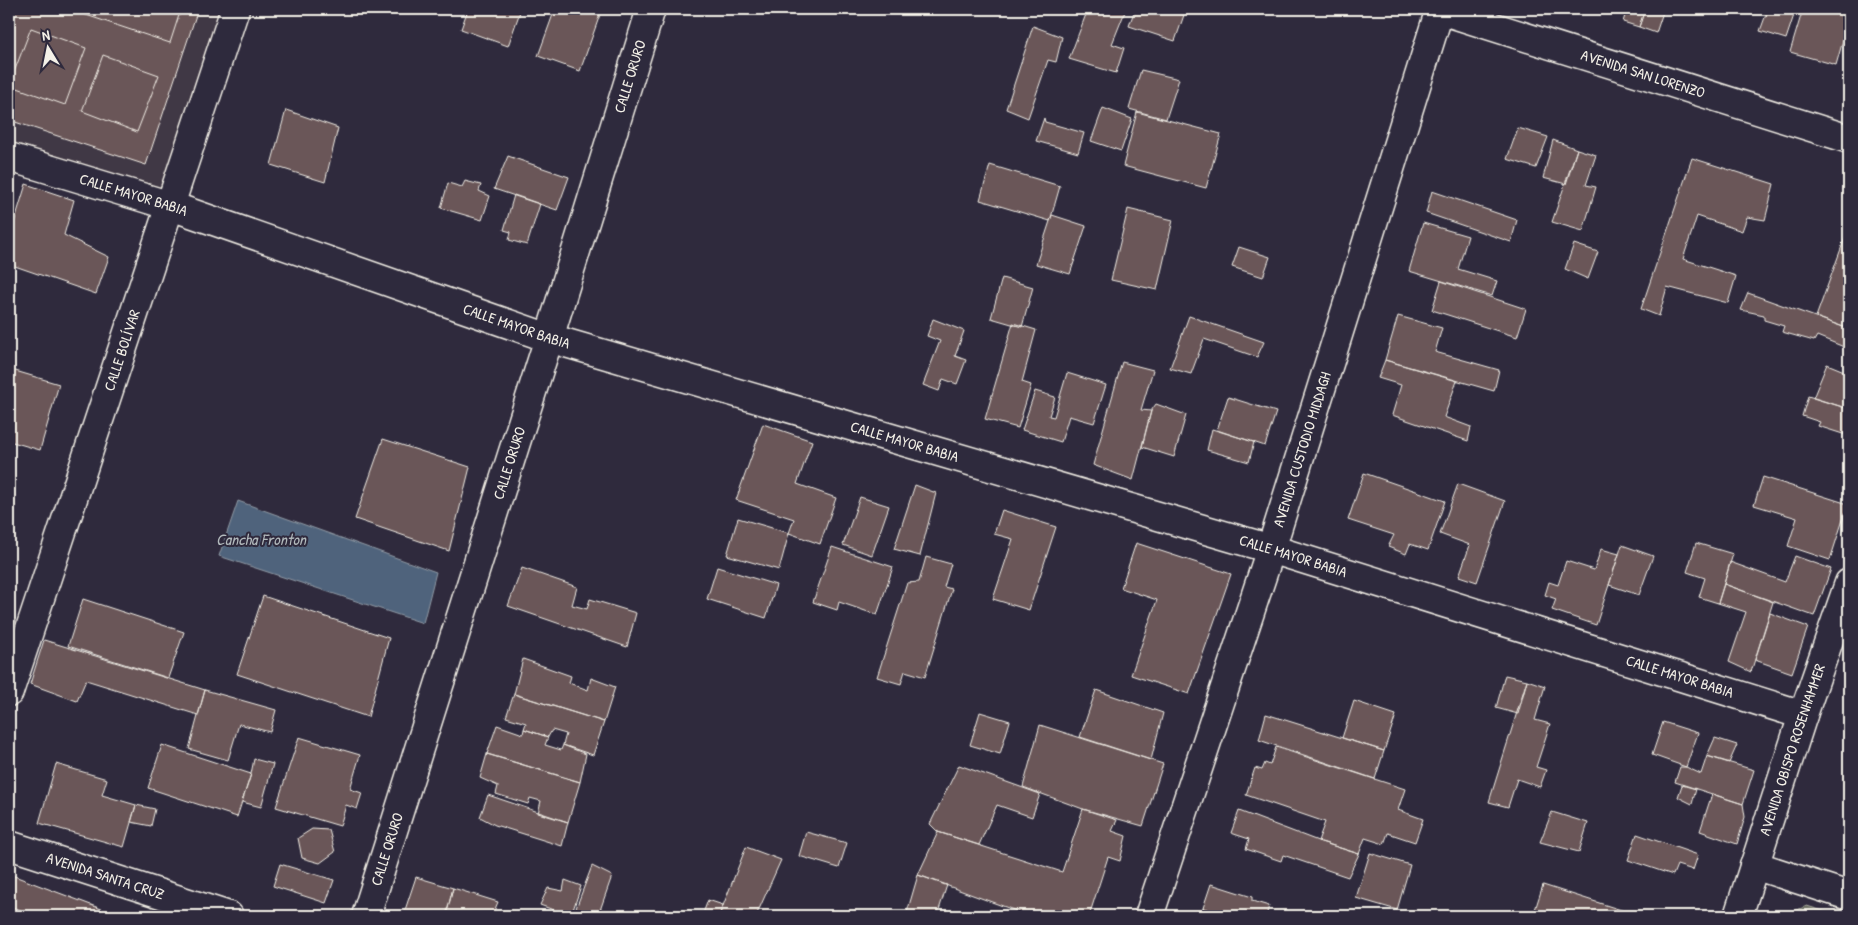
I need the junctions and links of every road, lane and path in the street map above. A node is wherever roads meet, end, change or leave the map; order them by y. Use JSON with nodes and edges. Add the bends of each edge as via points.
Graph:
{"nodes":[{"id":1,"x":235,"y":9,"type":"edge"},
{"id":2,"x":651,"y":9,"type":"edge"},
{"id":3,"x":1439,"y":9,"type":"edge"},
{"id":4,"x":1849,"y":139,"type":"edge"},
{"id":5,"x":9,"y":158,"type":"edge"},
{"id":6,"x":171,"y":206,"type":"junction"},
{"id":7,"x":549,"y":338,"type":"junction"},
{"id":8,"x":1271,"y":549,"type":"junction"},
{"id":9,"x":1849,"y":583,"type":"edge"},
{"id":10,"x":9,"y":692,"type":"edge"},
{"id":11,"x":1803,"y":715,"type":"junction"},
{"id":12,"x":9,"y":845,"type":"edge"},
{"id":13,"x":1754,"y":865,"type":"junction"},
{"id":14,"x":1849,"y":896,"type":"edge"},
{"id":15,"x":229,"y":916,"type":"edge"},
{"id":16,"x":366,"y":916,"type":"edge"},
{"id":17,"x":1149,"y":916,"type":"edge"},
{"id":18,"x":1738,"y":916,"type":"edge"}],
"edges":[{"from":1,"to":6,"type":"street","name":"CALLE BOLÍVAR"},
{"from":2,"to":7,"type":"street","name":"CALLE ORURO"},
{"from":3,"to":4,"type":"street","name":"AVENIDA SAN LORENZO"},
{"from":3,"to":8,"type":"street","name":"AVENIDA CUSTODIO MIDDAGH"},
{"from":5,"to":6,"type":"street","name":"CALLE MAYOR BABIA"},
{"from":6,"to":7,"type":"street","name":"CALLE MAYOR BABIA"},
{"from":6,"to":10,"type":"street","name":"CALLE BOLÍVAR"},
{"from":7,"to":8,"type":"street","name":"CALLE MAYOR BABIA"},
{"from":7,"to":16,"type":"street","name":"CALLE ORURO"},
{"from":8,"to":11,"type":"street","name":"CALLE MAYOR BABIA"},
{"from":8,"to":17,"type":"street","name":"AVENIDA CUSTODIO MIDDAGH"},
{"from":9,"to":11,"type":"street","name":"AVENIDA OBISPO ROSENHAMMER"},
{"from":11,"to":13,"type":"street","name":"AVENIDA OBISPO ROSENHAMMER"},
{"from":12,"to":15,"type":"street","name":"AVENIDA SANTA CRUZ"},
{"from":13,"to":14,"type":"street"},
{"from":13,"to":18,"type":"street","name":"AVENIDA OBISPO ROSENHAMMER"}]}
